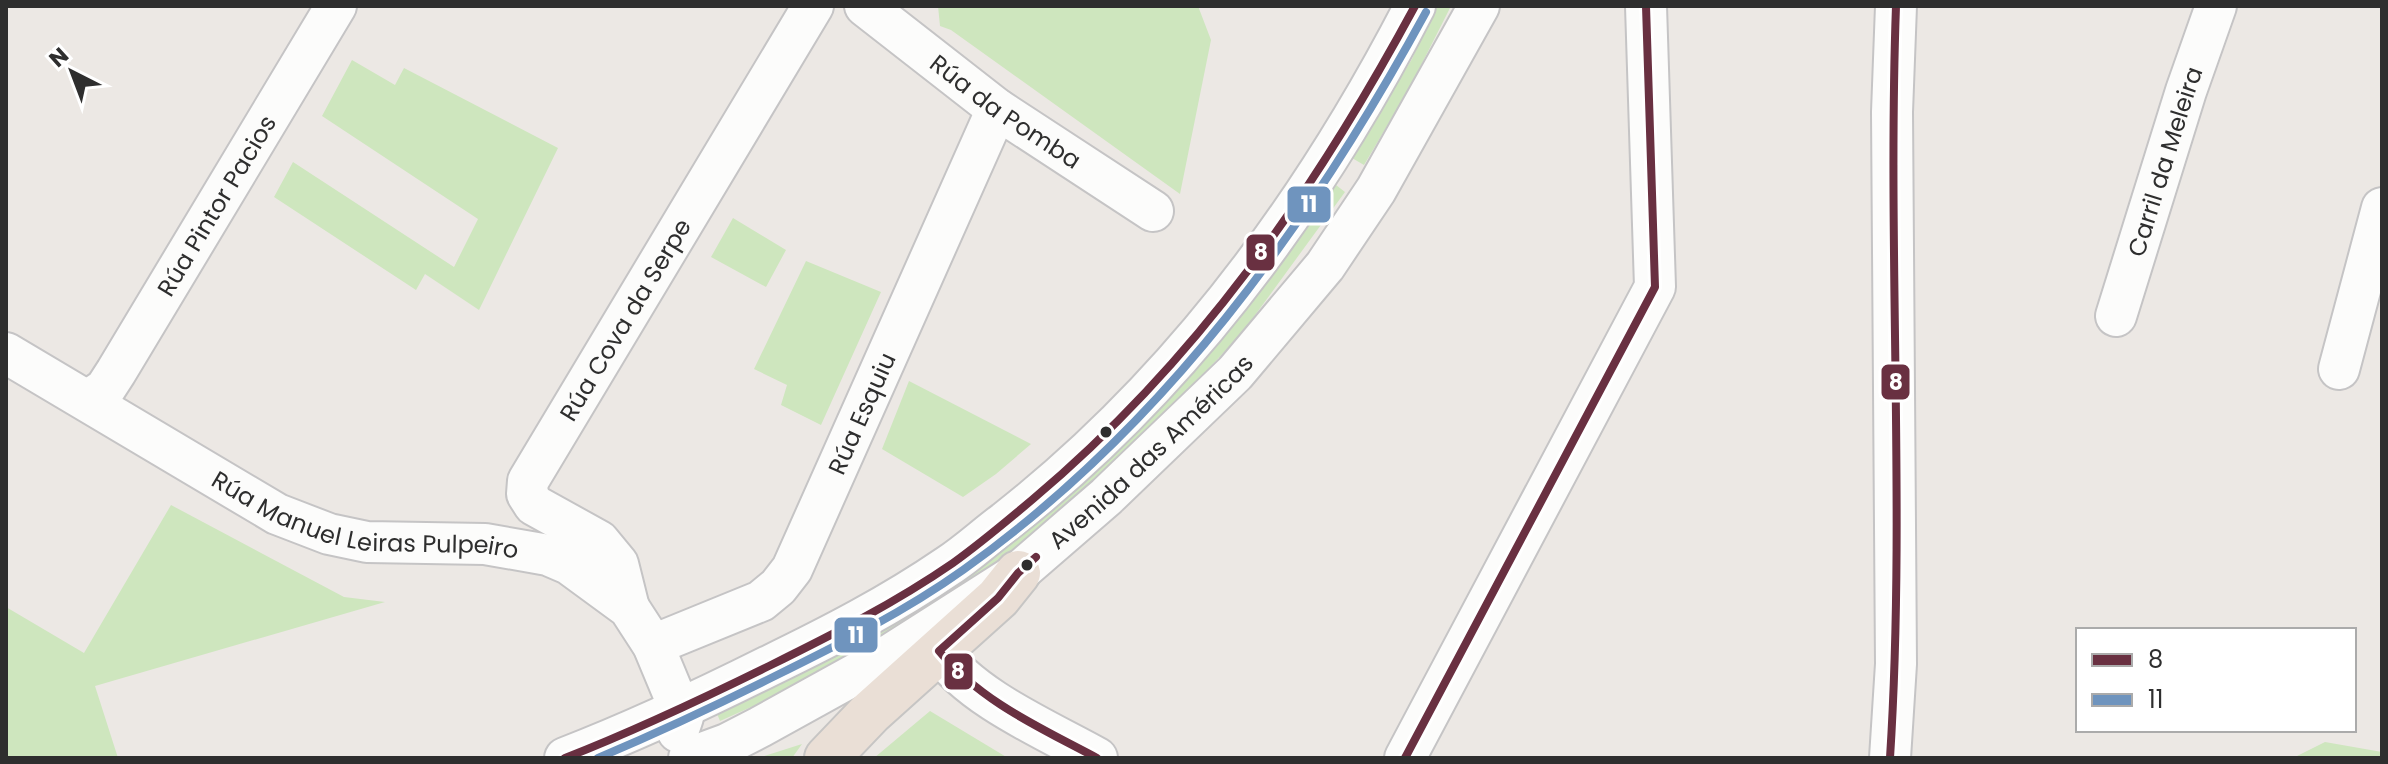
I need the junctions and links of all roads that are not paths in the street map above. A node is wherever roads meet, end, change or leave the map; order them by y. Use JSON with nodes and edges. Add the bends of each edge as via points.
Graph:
{"nodes":[{"id":1,"x":336,"y":6,"type":"edge"},
{"id":2,"x":813,"y":6,"type":"edge"},
{"id":3,"x":865,"y":6,"type":"edge"},
{"id":4,"x":1415,"y":6,"type":"edge"},
{"id":5,"x":1479,"y":6,"type":"edge"},
{"id":6,"x":1646,"y":6,"type":"edge"},
{"id":7,"x":1896,"y":6,"type":"edge"},
{"id":8,"x":2216,"y":6,"type":"edge"},
{"id":9,"x":997,"y":109,"type":"junction"},
{"id":10,"x":2382,"y":208,"type":"edge"},
{"id":11,"x":1153,"y":211,"type":"dead end"},
{"id":12,"x":2116,"y":316,"type":"dead end"},
{"id":13,"x":6,"y":353,"type":"edge"},
{"id":14,"x":2339,"y":369,"type":"dead end"},
{"id":15,"x":89,"y":400,"type":"junction"},
{"id":16,"x":1018,"y":573,"type":"junction"},
{"id":17,"x":629,"y":608,"type":"junction"},
{"id":18,"x":653,"y":645,"type":"junction"},
{"id":19,"x":939,"y":651,"type":"junction"},
{"id":20,"x":681,"y":708,"type":"junction"},
{"id":21,"x":565,"y":758,"type":"edge"},
{"id":22,"x":626,"y":758,"type":"edge"},
{"id":23,"x":689,"y":758,"type":"edge"},
{"id":24,"x":827,"y":758,"type":"edge"},
{"id":25,"x":1097,"y":758,"type":"edge"},
{"id":26,"x":1405,"y":758,"type":"edge"},
{"id":27,"x":1890,"y":758,"type":"edge"}],
"edges":[{"from":1,"to":15,"type":"street","name":"Rúa Pintor Pacios","via":[[116,372]]},
{"from":2,"to":17,"type":"street","name":"Rúa Cova da Serpe","via":[[528,481],[527,494],[534,505],[599,541],[618,564]]},
{"from":3,"to":9,"type":"street","name":"Rúa da Pomba"},
{"from":4,"to":20,"type":"street","name":"Avenida das Américas","via":[[1329,160],[1211,321],[1148,395],[1058,480],[950,565],[873,613]]},
{"from":5,"to":16,"type":"street","name":"Avenida das Américas","via":[[1376,190],[1325,266],[1235,373]]},
{"from":6,"to":26,"type":"street","via":[[1655,287]]},
{"from":7,"to":27,"type":"street","via":[[1896,664]]},
{"from":8,"to":12,"type":"street","name":"Carril da Meleira"},
{"from":9,"to":11,"type":"street","name":"Rúa da Pomba"},
{"from":9,"to":18,"type":"street","name":"Rúa Esquiu","via":[[792,569],[761,601]]},
{"from":10,"to":14,"type":"street"},
{"from":13,"to":15,"type":"street","name":"Rúa Manuel Leiras Pulpeiro"},
{"from":15,"to":17,"type":"street","name":"Rúa Manuel Leiras Pulpeiro","via":[[277,514],[367,542],[485,544],[548,555]]},
{"from":16,"to":19,"type":"highway"},
{"from":16,"to":23,"type":"street","name":"Avenida das Américas","via":[[883,659],[749,733]]},
{"from":17,"to":18,"type":"street","name":"Rúa Manuel Leiras Pulpeiro"},
{"from":18,"to":20,"type":"street","name":"Rúa Manuel Leiras Pulpeiro"},
{"from":19,"to":24,"type":"highway"},
{"from":19,"to":25,"type":"street","via":[[963,679],[987,696]]},
{"from":20,"to":21,"type":"street","name":"Avenida das Américas"},
{"from":20,"to":22,"type":"street","via":[[683,723],[675,736]]}]}
